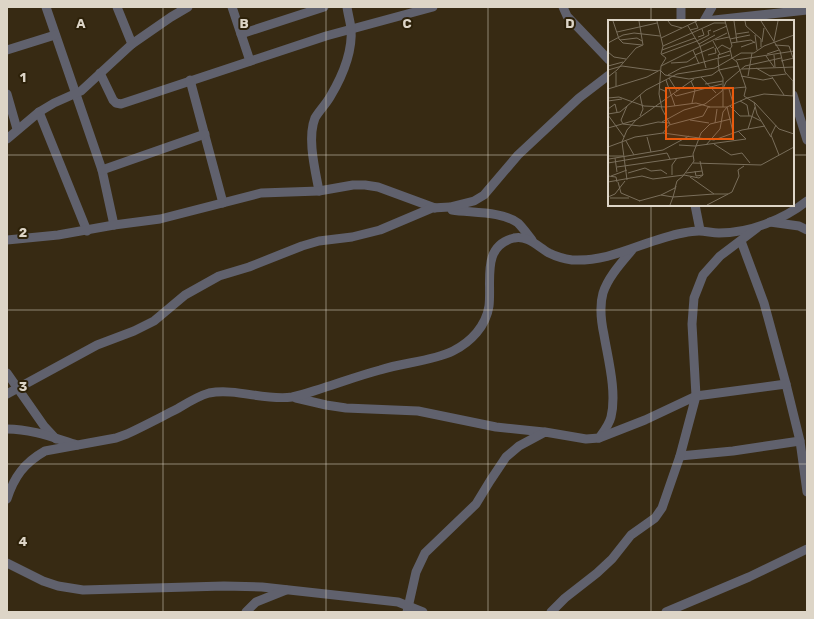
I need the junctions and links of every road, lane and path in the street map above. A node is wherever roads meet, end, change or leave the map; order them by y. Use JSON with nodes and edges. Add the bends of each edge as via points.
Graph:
{"nodes":[{"id":1,"x":46,"y":7,"type":"edge"},
{"id":2,"x":117,"y":7,"type":"edge"},
{"id":3,"x":188,"y":7,"type":"edge"},
{"id":4,"x":232,"y":7,"type":"edge"},
{"id":5,"x":324,"y":7,"type":"edge"},
{"id":6,"x":347,"y":7,"type":"edge"},
{"id":7,"x":433,"y":7,"type":"edge"},
{"id":8,"x":563,"y":7,"type":"edge"},
{"id":9,"x":681,"y":7,"type":"edge"},
{"id":10,"x":712,"y":7,"type":"edge"},
{"id":11,"x":807,"y":10,"type":"edge"},
{"id":12,"x":773,"y":17,"type":"edge"},
{"id":13,"x":681,"y":20,"type":"edge"},
{"id":14,"x":706,"y":20,"type":"edge"},
{"id":15,"x":722,"y":20,"type":"edge"},
{"id":16,"x":351,"y":28,"type":"junction"},
{"id":17,"x":55,"y":34,"type":"junction"},
{"id":18,"x":241,"y":34,"type":"junction"},
{"id":19,"x":132,"y":44,"type":"junction"},
{"id":20,"x":7,"y":50,"type":"edge"},
{"id":21,"x":608,"y":59,"type":"edge"},
{"id":22,"x":250,"y":61,"type":"junction"},
{"id":23,"x":100,"y":73,"type":"junction"},
{"id":24,"x":608,"y":76,"type":"edge"},
{"id":25,"x":190,"y":80,"type":"junction"},
{"id":26,"x":7,"y":94,"type":"edge"},
{"id":27,"x":75,"y":94,"type":"junction"},
{"id":28,"x":794,"y":98,"type":"edge"},
{"id":29,"x":39,"y":112,"type":"junction"},
{"id":30,"x":17,"y":129,"type":"junction"},
{"id":31,"x":205,"y":134,"type":"junction"},
{"id":32,"x":7,"y":139,"type":"edge"},
{"id":33,"x":807,"y":140,"type":"edge"},
{"id":34,"x":102,"y":170,"type":"junction"},
{"id":35,"x":319,"y":190,"type":"junction"},
{"id":36,"x":807,"y":201,"type":"edge"},
{"id":37,"x":224,"y":203,"type":"junction"},
{"id":38,"x":695,"y":206,"type":"edge"},
{"id":39,"x":432,"y":208,"type":"junction"},
{"id":40,"x":770,"y":222,"type":"junction"},
{"id":41,"x":114,"y":225,"type":"junction"},
{"id":42,"x":759,"y":226,"type":"junction"},
{"id":43,"x":700,"y":230,"type":"junction"},
{"id":44,"x":807,"y":230,"type":"edge"},
{"id":45,"x":87,"y":231,"type":"junction"},
{"id":46,"x":7,"y":240,"type":"edge"},
{"id":47,"x":532,"y":240,"type":"junction"},
{"id":48,"x":741,"y":241,"type":"junction"},
{"id":49,"x":632,"y":250,"type":"junction"},
{"id":50,"x":7,"y":373,"type":"edge"},
{"id":51,"x":786,"y":384,"type":"junction"},
{"id":52,"x":18,"y":389,"type":"junction"},
{"id":53,"x":7,"y":394,"type":"edge"},
{"id":54,"x":696,"y":396,"type":"junction"},
{"id":55,"x":292,"y":397,"type":"junction"},
{"id":56,"x":7,"y":429,"type":"edge"},
{"id":57,"x":545,"y":432,"type":"junction"},
{"id":58,"x":599,"y":438,"type":"junction"},
{"id":59,"x":56,"y":439,"type":"junction"},
{"id":60,"x":800,"y":440,"type":"junction"},
{"id":61,"x":79,"y":446,"type":"junction"},
{"id":62,"x":680,"y":456,"type":"junction"},
{"id":63,"x":807,"y":492,"type":"edge"},
{"id":64,"x":7,"y":499,"type":"edge"},
{"id":65,"x":807,"y":549,"type":"edge"},
{"id":66,"x":7,"y":563,"type":"edge"},
{"id":67,"x":288,"y":590,"type":"junction"},
{"id":68,"x":407,"y":608,"type":"edge"},
{"id":69,"x":246,"y":612,"type":"edge"},
{"id":70,"x":423,"y":612,"type":"edge"},
{"id":71,"x":551,"y":612,"type":"edge"},
{"id":72,"x":666,"y":612,"type":"edge"}],
"edges":[{"from":1,"to":17,"type":"street"},
{"from":2,"to":19,"type":"street"},
{"from":3,"to":19,"type":"street"},
{"from":4,"to":18,"type":"street"},
{"from":5,"to":18,"type":"street"},
{"from":6,"to":16,"type":"street"},
{"from":7,"to":16,"type":"street"},
{"from":8,"to":21,"type":"street","via":[[567,16]]},
{"from":9,"to":13,"type":"street"},
{"from":10,"to":14,"type":"street"},
{"from":11,"to":12,"type":"street"},
{"from":12,"to":15,"type":"street"},
{"from":16,"to":22,"type":"street"},
{"from":16,"to":35,"type":"street","via":[[351,42],[345,67],[340,80],[316,117],[312,133],[312,150]]},
{"from":17,"to":20,"type":"street"},
{"from":17,"to":27,"type":"street"},
{"from":18,"to":22,"type":"street"},
{"from":19,"to":23,"type":"street"},
{"from":22,"to":25,"type":"street"},
{"from":23,"to":25,"type":"street","via":[[113,100],[121,104]]},
{"from":23,"to":27,"type":"street"},
{"from":24,"to":39,"type":"street","via":[[579,98],[518,155],[484,195],[460,206]]},
{"from":25,"to":31,"type":"street"},
{"from":26,"to":30,"type":"street"},
{"from":27,"to":29,"type":"street"},
{"from":27,"to":34,"type":"street"},
{"from":28,"to":33,"type":"street"},
{"from":29,"to":30,"type":"street"},
{"from":29,"to":45,"type":"street"},
{"from":30,"to":32,"type":"street"},
{"from":31,"to":34,"type":"street"},
{"from":31,"to":37,"type":"street"},
{"from":34,"to":41,"type":"street"},
{"from":35,"to":37,"type":"street","via":[[260,193]]},
{"from":35,"to":39,"type":"street","via":[[353,185],[378,187]]},
{"from":36,"to":40,"type":"street"},
{"from":37,"to":41,"type":"street","via":[[160,219]]},
{"from":38,"to":43,"type":"street"},
{"from":39,"to":47,"type":"street","via":[[507,217],[518,224]]},
{"from":39,"to":52,"type":"street","via":[[380,230],[319,241],[219,276],[185,295],[154,321],[96,345]]},
{"from":40,"to":42,"type":"street"},
{"from":40,"to":44,"type":"street","via":[[799,226]]},
{"from":41,"to":45,"type":"street"},
{"from":42,"to":43,"type":"street","via":[[718,234]]},
{"from":42,"to":48,"type":"street"},
{"from":43,"to":49,"type":"street","via":[[661,238]]},
{"from":45,"to":46,"type":"street"},
{"from":47,"to":49,"type":"street","via":[[550,253],[570,260],[600,259]]},
{"from":47,"to":55,"type":"street","via":[[515,238],[501,244],[492,253],[485,318],[472,338],[463,345],[443,355],[381,369]]},
{"from":48,"to":51,"type":"street","via":[[764,303]]},
{"from":48,"to":54,"type":"street","via":[[720,256],[703,275],[694,298],[692,324]]},
{"from":49,"to":58,"type":"street","via":[[609,280],[601,301],[613,400],[607,427]]},
{"from":50,"to":52,"type":"street"},
{"from":51,"to":54,"type":"street"},
{"from":51,"to":60,"type":"street"},
{"from":52,"to":53,"type":"street"},
{"from":52,"to":59,"type":"street"},
{"from":54,"to":58,"type":"street"},
{"from":54,"to":62,"type":"street"},
{"from":55,"to":57,"type":"street","via":[[326,406],[418,411],[496,427]]},
{"from":55,"to":61,"type":"street","via":[[224,392],[202,395],[127,434]]},
{"from":56,"to":59,"type":"street","via":[[29,430]]},
{"from":57,"to":58,"type":"street","via":[[586,439]]},
{"from":57,"to":68,"type":"street","via":[[519,446],[506,457],[476,504],[425,553],[416,572]]},
{"from":59,"to":61,"type":"street"},
{"from":60,"to":62,"type":"street"},
{"from":60,"to":63,"type":"street"},
{"from":61,"to":64,"type":"street","via":[[45,451],[35,456],[12,484]]},
{"from":62,"to":71,"type":"street","via":[[662,508],[655,518],[631,535],[612,559]]},
{"from":65,"to":72,"type":"street"},
{"from":66,"to":67,"type":"street","via":[[43,581],[84,590],[224,586]]},
{"from":67,"to":68,"type":"street","via":[[398,602]]},
{"from":67,"to":69,"type":"street","via":[[256,602]]},
{"from":68,"to":70,"type":"street"}]}
